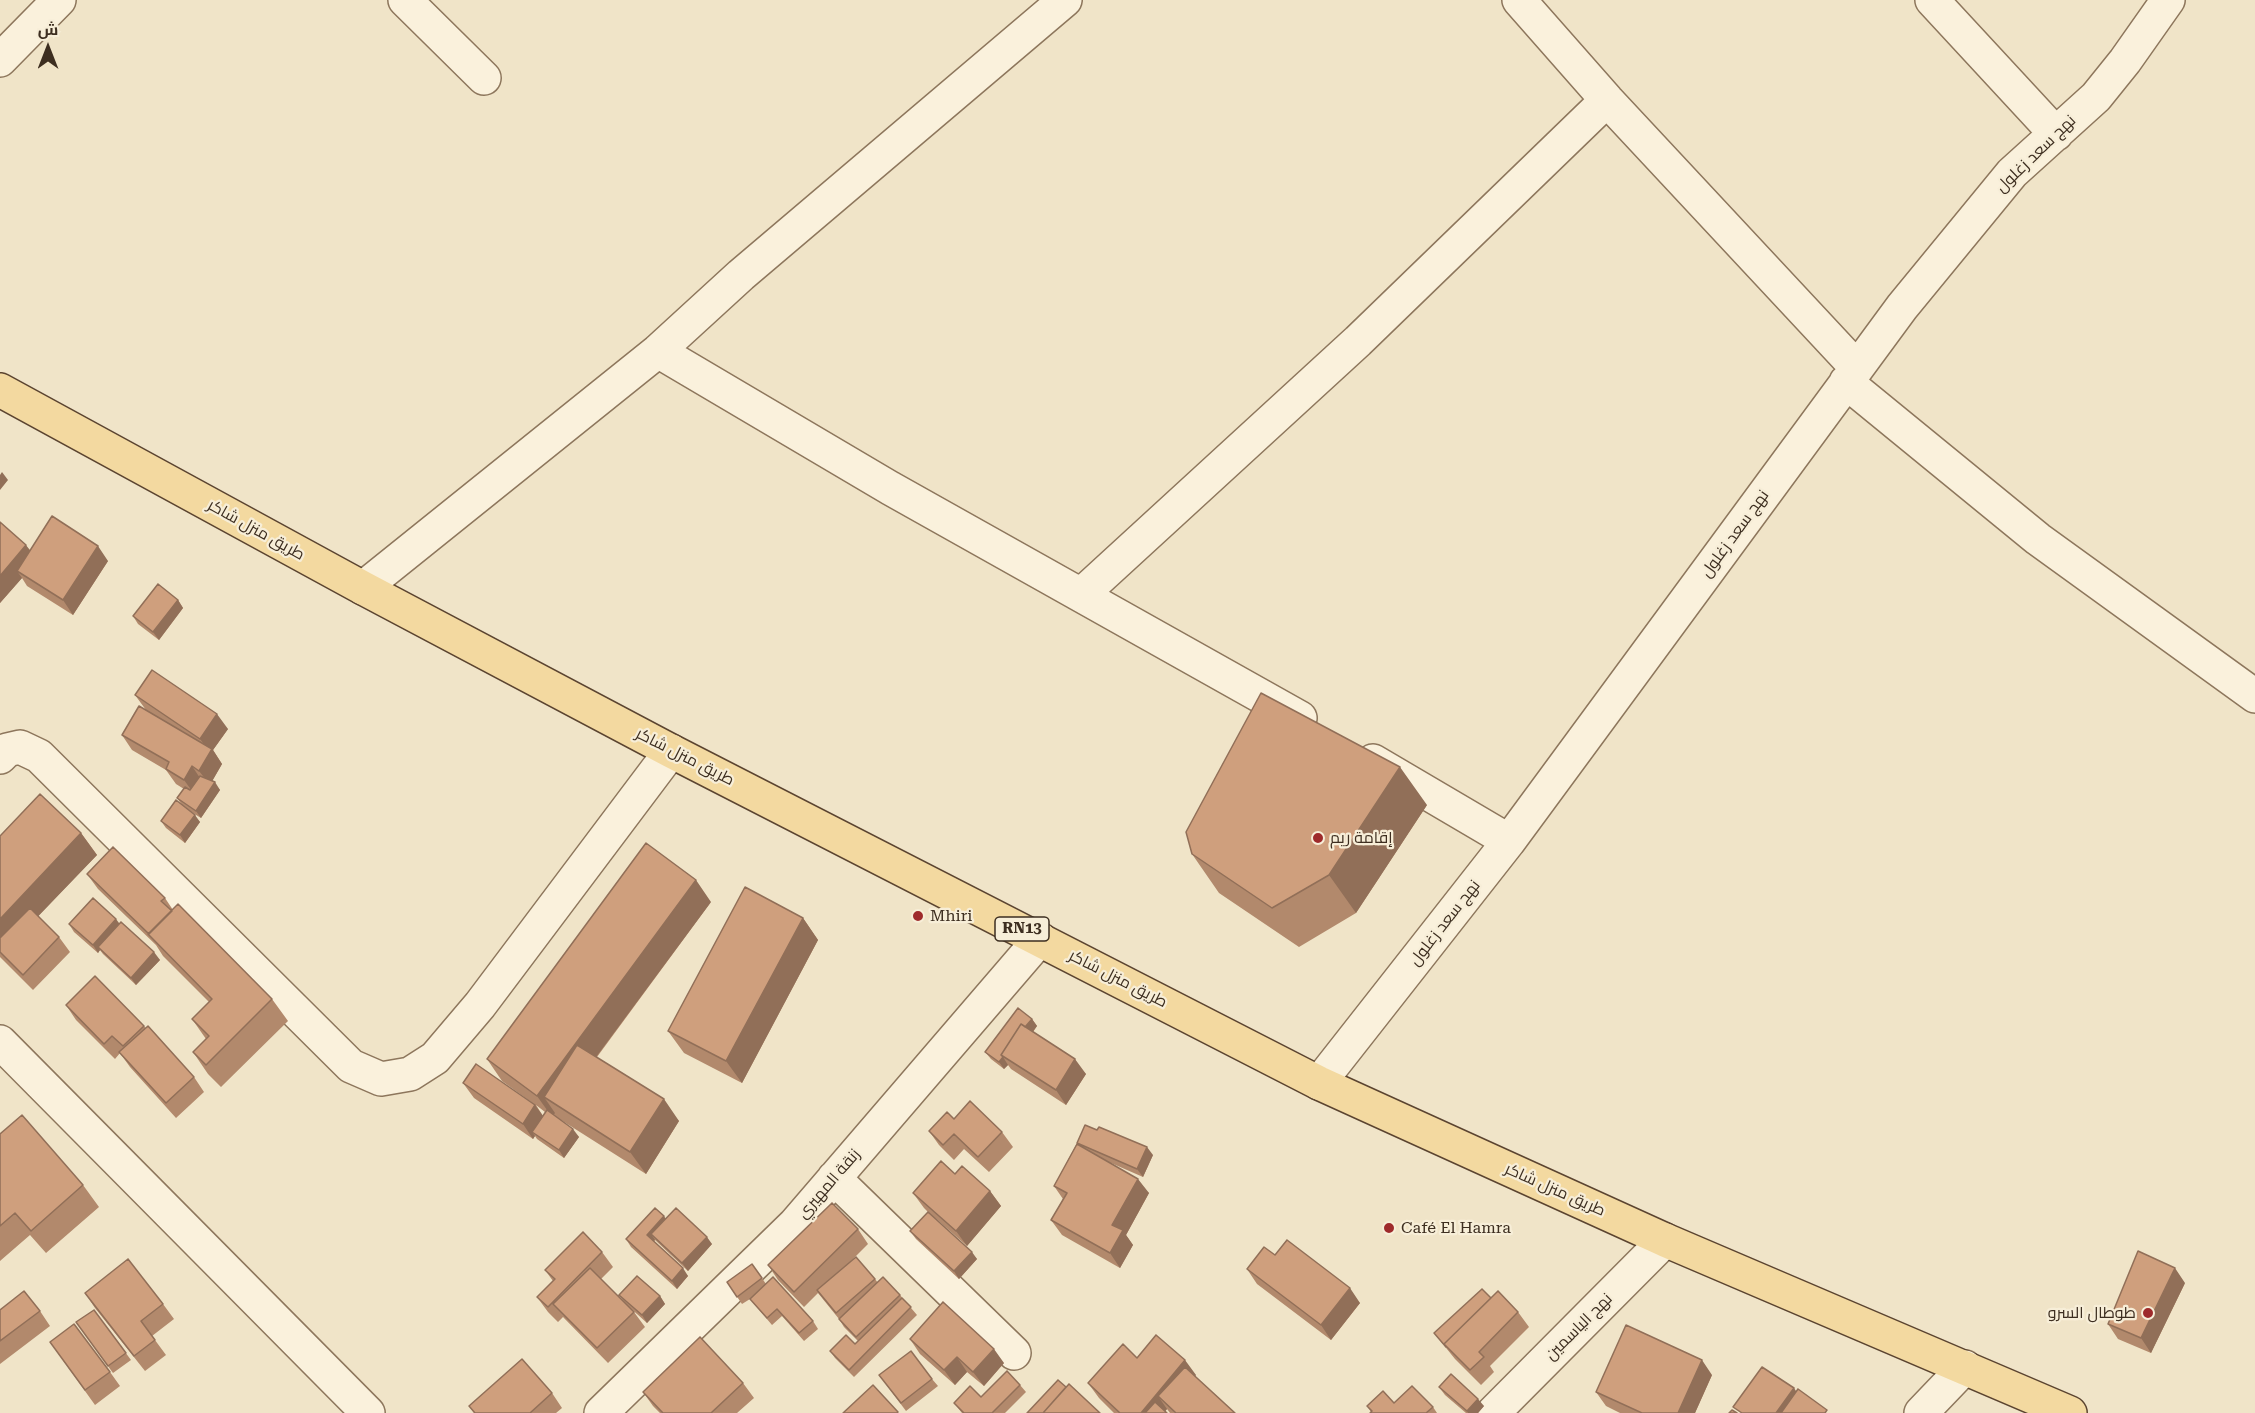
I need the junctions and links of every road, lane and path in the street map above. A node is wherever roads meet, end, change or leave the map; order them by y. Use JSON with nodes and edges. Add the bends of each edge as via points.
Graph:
{"nodes":[{"id":1,"x":59,"y":0,"type":"edge"},
{"id":2,"x":405,"y":0,"type":"edge"},
{"id":3,"x":1065,"y":0,"type":"edge"},
{"id":4,"x":1519,"y":0,"type":"edge"},
{"id":5,"x":1932,"y":0,"type":"edge"},
{"id":6,"x":2168,"y":0,"type":"edge"},
{"id":7,"x":0,"y":60,"type":"edge"},
{"id":8,"x":484,"y":78,"type":"dead end"},
{"id":9,"x":1607,"y":100,"type":"junction"},
{"id":10,"x":2056,"y":134,"type":"junction"},
{"id":11,"x":658,"y":351,"type":"junction"},
{"id":12,"x":1852,"y":375,"type":"junction"},
{"id":13,"x":0,"y":390,"type":"edge"},
{"id":14,"x":363,"y":588,"type":"junction"},
{"id":15,"x":1081,"y":595,"type":"junction"},
{"id":16,"x":2255,"y":696,"type":"edge"},
{"id":17,"x":671,"y":751,"type":"junction"},
{"id":18,"x":0,"y":757,"type":"edge"},
{"id":19,"x":1509,"y":841,"type":"junction"},
{"id":20,"x":1040,"y":939,"type":"junction"},
{"id":21,"x":0,"y":1042,"type":"edge"},
{"id":22,"x":1319,"y":1083,"type":"junction"},
{"id":23,"x":834,"y":1178,"type":"junction"},
{"id":24,"x":1665,"y":1240,"type":"junction"},
{"id":25,"x":1014,"y":1353,"type":"dead end"},
{"id":26,"x":1965,"y":1367,"type":"junction"},
{"id":27,"x":369,"y":1413,"type":"edge"},
{"id":28,"x":601,"y":1413,"type":"edge"},
{"id":29,"x":1493,"y":1413,"type":"edge"},
{"id":30,"x":1921,"y":1413,"type":"edge"},
{"id":31,"x":2070,"y":1413,"type":"edge"}],
"edges":[{"from":1,"to":7,"type":"street"},
{"from":2,"to":8,"type":"street"},
{"from":3,"to":11,"type":"street","via":[[741,275]]},
{"from":4,"to":9,"type":"street"},
{"from":5,"to":10,"type":"street"},
{"from":6,"to":10,"type":"street","name":"نهج سعد زغلول","via":[[2096,97]]},
{"from":9,"to":12,"type":"street"},
{"from":9,"to":15,"type":"street","via":[[1358,341]]},
{"from":10,"to":12,"type":"street","name":"نهج سعد زغلول","via":[[2012,172]]},
{"from":11,"to":14,"type":"street"},
{"from":11,"to":15,"type":"street"},
{"from":12,"to":16,"type":"street","via":[[2038,539]]},
{"from":12,"to":19,"type":"street","name":"نهج سعد زغلول"},
{"from":13,"to":14,"type":"main road","name":"طريق منزل شاكر","number":"RN13"},
{"from":14,"to":17,"type":"main road","name":"طريق منزل شاكر","number":"RN13"},
{"from":15,"to":19,"type":"street"},
{"from":17,"to":18,"type":"street","via":[[480,1005],[435,1058],[410,1074],[381,1079],[351,1066],[39,756],[20,747],[7,750]]},
{"from":17,"to":20,"type":"main road","name":"طريق منزل شاكر","number":"RN13"},
{"from":19,"to":22,"type":"street","name":"نهج سعد زغلول"},
{"from":20,"to":22,"type":"main road","name":"طريق منزل شاكر","number":"RN13"},
{"from":20,"to":23,"type":"street","name":"زنقة المهيري"},
{"from":21,"to":27,"type":"street"},
{"from":22,"to":24,"type":"main road","name":"طريق منزل شاكر","number":"RN13"},
{"from":23,"to":25,"type":"street"},
{"from":23,"to":28,"type":"street","name":"زنقة المهيري","via":[[795,1224]]},
{"from":24,"to":26,"type":"main road","name":"طريق منزل شاكر","number":"RN13"},
{"from":24,"to":29,"type":"street","name":"نهج الياسمين"},
{"from":26,"to":30,"type":"street"},
{"from":26,"to":31,"type":"main road","name":"طريق منزل شاكر","number":"RN13"}]}
